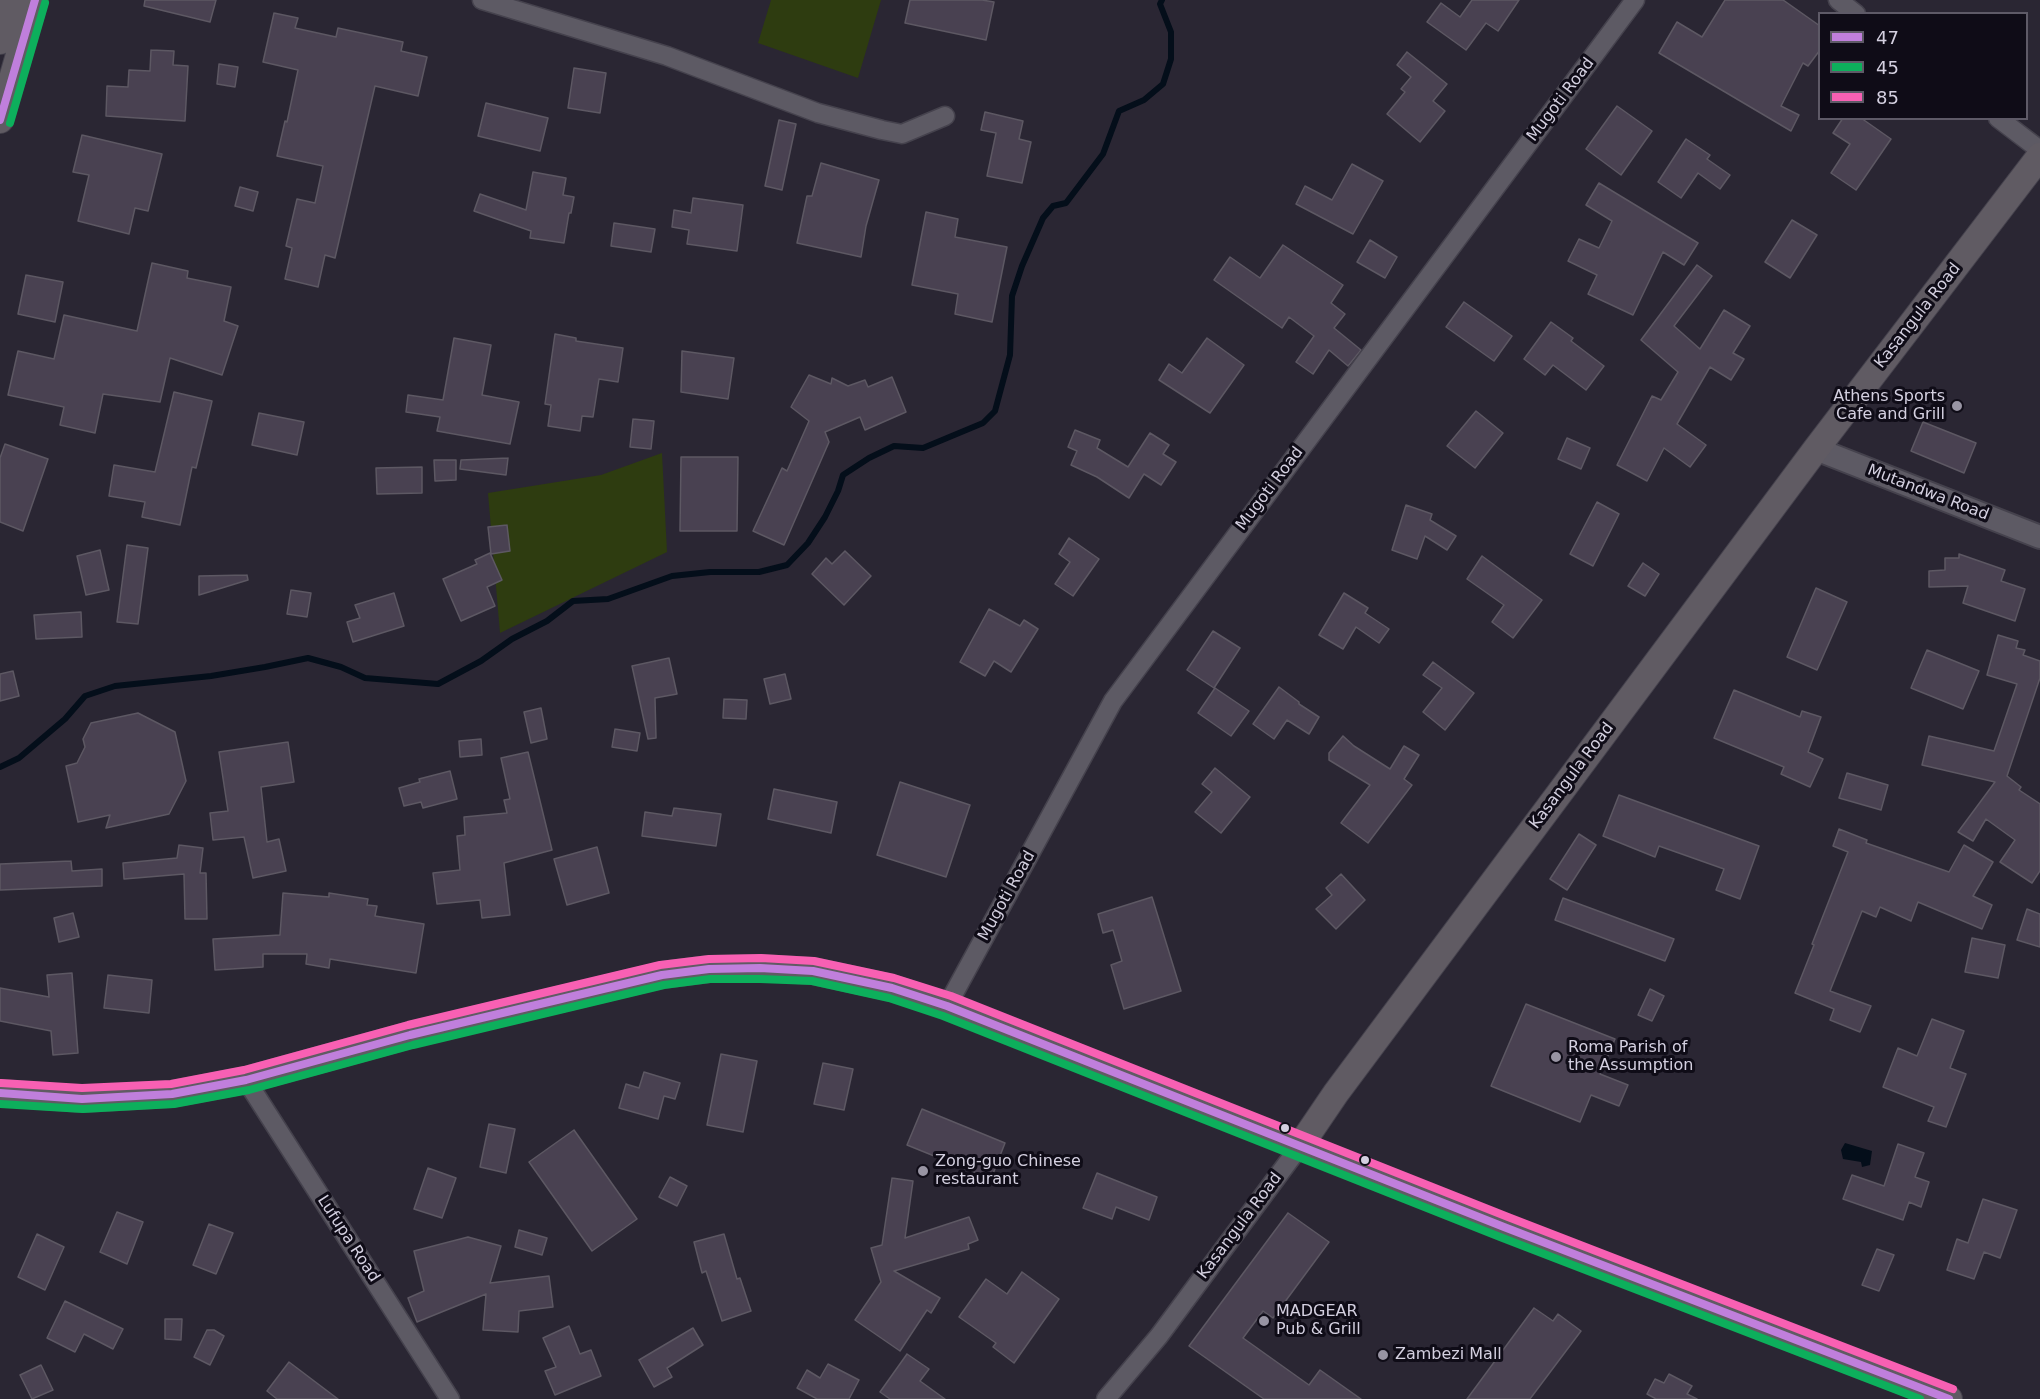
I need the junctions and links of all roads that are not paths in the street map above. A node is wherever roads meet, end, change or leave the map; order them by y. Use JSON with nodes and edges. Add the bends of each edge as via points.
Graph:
{"nodes":[{"id":1,"x":12,"y":0,"type":"edge"},
{"id":2,"x":35,"y":0,"type":"edge"},
{"id":3,"x":482,"y":0,"type":"edge"},
{"id":4,"x":1635,"y":0,"type":"edge"},
{"id":5,"x":1838,"y":0,"type":"edge"},
{"id":6,"x":1853,"y":12,"type":"edge"},
{"id":7,"x":0,"y":41,"type":"edge"},
{"id":8,"x":945,"y":116,"type":"dead end"},
{"id":9,"x":0,"y":120,"type":"edge"},
{"id":10,"x":2001,"y":120,"type":"edge"},
{"id":11,"x":2040,"y":150,"type":"edge"},
{"id":12,"x":2040,"y":156,"type":"edge"},
{"id":13,"x":1816,"y":449,"type":"junction"},
{"id":14,"x":2040,"y":537,"type":"edge"},
{"id":15,"x":947,"y":1006,"type":"junction"},
{"id":16,"x":246,"y":1080,"type":"junction"},
{"id":17,"x":0,"y":1093,"type":"edge"},
{"id":18,"x":1300,"y":1146,"type":"junction"},
{"id":19,"x":450,"y":1399,"type":"edge"},
{"id":20,"x":1106,"y":1399,"type":"edge"},
{"id":21,"x":1949,"y":1399,"type":"edge"}],
"edges":[{"from":1,"to":7,"type":"main road"},
{"from":2,"to":9,"type":"main road"},
{"from":3,"to":8,"type":"street","via":[[667,56],[818,113],[882,130],[902,134]]},
{"from":4,"to":15,"type":"street","name":"Mugoti Road","via":[[1113,701]]},
{"from":5,"to":6,"type":"street"},
{"from":10,"to":11,"type":"street"},
{"from":12,"to":13,"type":"main road","name":"Kasangula Road"},
{"from":13,"to":14,"type":"street","name":"Mutandwa Road"},
{"from":13,"to":18,"type":"main road","name":"Kasangula Road","via":[[1335,1093]]},
{"from":15,"to":16,"type":"main road","via":[[892,987],[813,971],[709,969],[614,985]]},
{"from":15,"to":18,"type":"main road"},
{"from":16,"to":17,"type":"main road","via":[[172,1094],[114,1098]]},
{"from":16,"to":19,"type":"street","name":"Lufupa Road"},
{"from":18,"to":20,"type":"street","name":"Kasangula Road","via":[[1159,1336]]},
{"from":18,"to":21,"type":"main road"}]}
